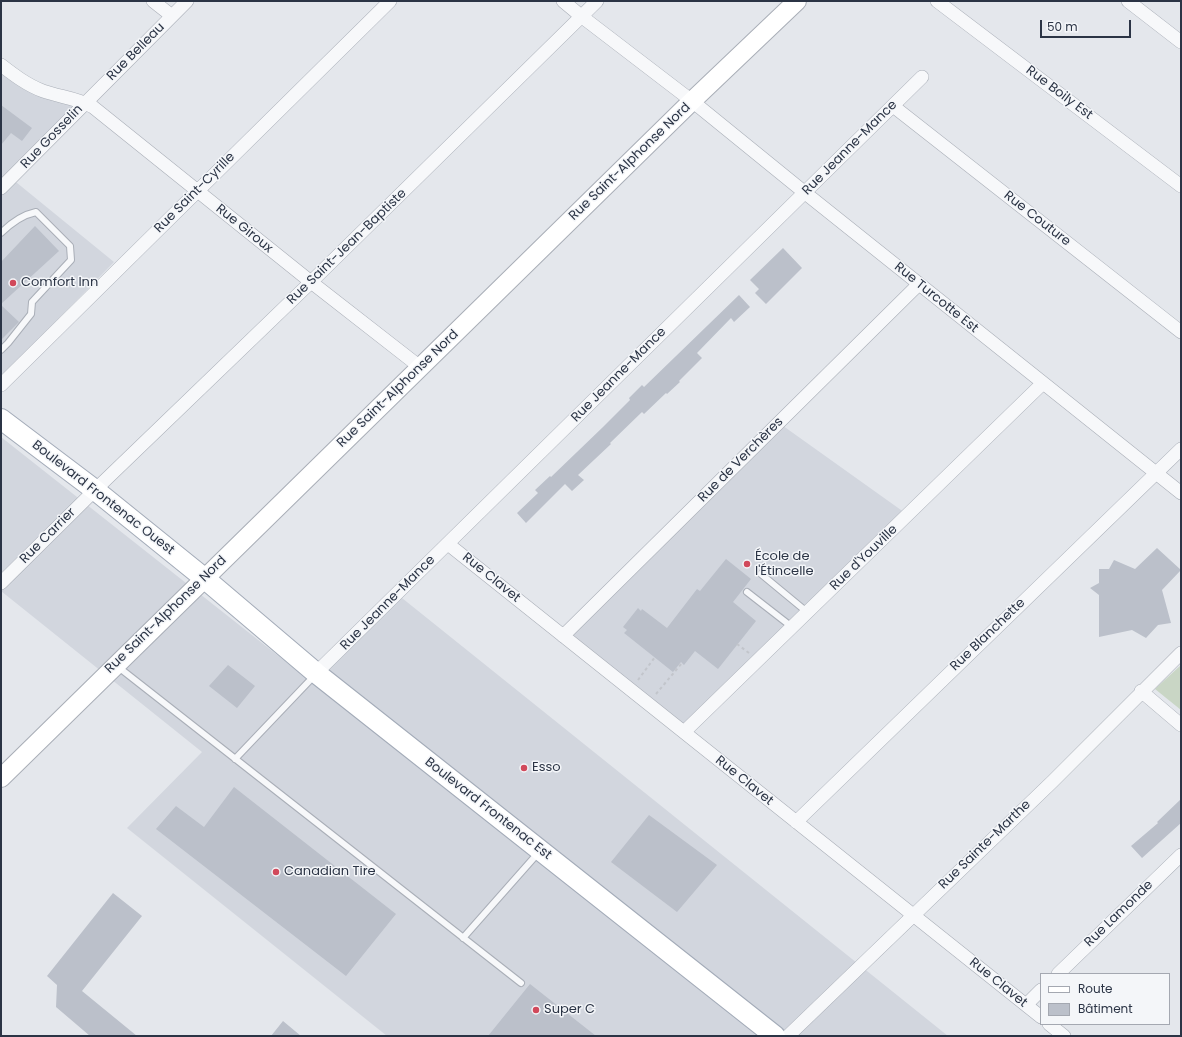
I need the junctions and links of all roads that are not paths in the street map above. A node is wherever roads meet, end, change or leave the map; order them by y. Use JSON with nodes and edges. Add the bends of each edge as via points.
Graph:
{"nodes":[{"id":1,"x":153,"y":1,"type":"edge"},
{"id":2,"x":187,"y":1,"type":"edge"},
{"id":3,"x":390,"y":1,"type":"edge"},
{"id":4,"x":563,"y":1,"type":"edge"},
{"id":5,"x":597,"y":1,"type":"edge"},
{"id":6,"x":797,"y":1,"type":"edge"},
{"id":7,"x":937,"y":1,"type":"edge"},
{"id":8,"x":1128,"y":1,"type":"edge"},
{"id":9,"x":172,"y":16,"type":"junction"},
{"id":10,"x":581,"y":16,"type":"junction"},
{"id":11,"x":1181,"y":42,"type":"edge"},
{"id":12,"x":1,"y":64,"type":"edge"},
{"id":13,"x":922,"y":77,"type":"dead end"},
{"id":14,"x":692,"y":101,"type":"junction"},
{"id":15,"x":85,"y":102,"type":"junction"},
{"id":16,"x":893,"y":106,"type":"junction"},
{"id":17,"x":1181,"y":186,"type":"edge"},
{"id":18,"x":1,"y":188,"type":"edge"},
{"id":19,"x":196,"y":191,"type":"junction"},
{"id":20,"x":804,"y":192,"type":"junction"},
{"id":21,"x":1,"y":233,"type":"edge"},
{"id":22,"x":311,"y":282,"type":"junction"},
{"id":23,"x":919,"y":284,"type":"junction"},
{"id":24,"x":1181,"y":332,"type":"edge"},
{"id":25,"x":1,"y":350,"type":"edge"},
{"id":26,"x":420,"y":367,"type":"junction"},
{"id":27,"x":1043,"y":383,"type":"junction"},
{"id":28,"x":1,"y":385,"type":"edge"},
{"id":29,"x":1,"y":419,"type":"edge"},
{"id":30,"x":1181,"y":449,"type":"edge"},
{"id":31,"x":1156,"y":473,"type":"junction"},
{"id":32,"x":95,"y":490,"type":"junction"},
{"id":33,"x":1181,"y":493,"type":"edge"},
{"id":34,"x":448,"y":544,"type":"junction"},
{"id":35,"x":761,"y":574,"type":"dead end"},
{"id":36,"x":204,"y":578,"type":"junction"},
{"id":37,"x":1,"y":583,"type":"edge"},
{"id":38,"x":747,"y":592,"type":"dead end"},
{"id":39,"x":808,"y":612,"type":"junction"},
{"id":40,"x":792,"y":628,"type":"junction"},
{"id":41,"x":563,"y":636,"type":"junction"},
{"id":42,"x":1181,"y":653,"type":"edge"},
{"id":43,"x":115,"y":665,"type":"junction"},
{"id":44,"x":316,"y":673,"type":"junction"},
{"id":45,"x":1142,"y":691,"type":"junction"},
{"id":46,"x":1181,"y":725,"type":"edge"},
{"id":47,"x":684,"y":732,"type":"junction"},
{"id":48,"x":235,"y":759,"type":"junction"},
{"id":49,"x":1,"y":778,"type":"edge"},
{"id":50,"x":796,"y":822,"type":"junction"},
{"id":51,"x":540,"y":850,"type":"junction"},
{"id":52,"x":1181,"y":855,"type":"edge"},
{"id":53,"x":913,"y":915,"type":"junction"},
{"id":54,"x":463,"y":938,"type":"junction"},
{"id":55,"x":1059,"y":973,"type":"edge"},
{"id":56,"x":521,"y":983,"type":"dead end"},
{"id":57,"x":1040,"y":991,"type":"edge"},
{"id":58,"x":1026,"y":1005,"type":"junction"},
{"id":59,"x":1040,"y":1016,"type":"edge"},
{"id":60,"x":1050,"y":1025,"type":"edge"},
{"id":61,"x":775,"y":1036,"type":"edge"},
{"id":62,"x":788,"y":1036,"type":"edge"},
{"id":63,"x":1064,"y":1036,"type":"edge"}],
"edges":[{"from":1,"to":9,"type":"street"},
{"from":2,"to":9,"type":"street","name":"Rue Belleau"},
{"from":3,"to":19,"type":"street","name":"Rue Saint-Cyrille"},
{"from":4,"to":10,"type":"street","name":"Rue Turcotte Est"},
{"from":5,"to":10,"type":"street","name":"Rue Saint-Jean-Baptiste"},
{"from":6,"to":14,"type":"main road","name":"Rue Saint-Alphonse Nord"},
{"from":7,"to":17,"type":"street","name":"Rue Boily Est"},
{"from":8,"to":11,"type":"street"},
{"from":9,"to":15,"type":"street","name":"Rue Belleau"},
{"from":10,"to":14,"type":"street","name":"Rue Turcotte Est"},
{"from":10,"to":22,"type":"street","name":"Rue Saint-Jean-Baptiste"},
{"from":12,"to":15,"type":"street","name":"Rue Giroux","via":[[32,86]]},
{"from":13,"to":16,"type":"street","name":"Rue Jeanne-Mance"},
{"from":14,"to":20,"type":"street","name":"Rue Turcotte Est"},
{"from":14,"to":26,"type":"main road","name":"Rue Saint-Alphonse Nord"},
{"from":15,"to":18,"type":"street","name":"Rue Gosselin"},
{"from":15,"to":19,"type":"street","name":"Rue Giroux"},
{"from":16,"to":20,"type":"street","name":"Rue Jeanne-Mance"},
{"from":16,"to":24,"type":"street","name":"Rue Couture"},
{"from":19,"to":22,"type":"street","name":"Rue Giroux"},
{"from":19,"to":28,"type":"street","name":"Rue Saint-Cyrille"},
{"from":20,"to":23,"type":"street","name":"Rue Turcotte Est"},
{"from":20,"to":34,"type":"street","name":"Rue Jeanne-Mance"},
{"from":21,"to":25,"type":"lane","via":[[24,215],[36,212],[70,246],[71,260],[32,302],[31,314]]},
{"from":22,"to":26,"type":"street","name":"Rue Giroux"},
{"from":22,"to":32,"type":"street","name":"Rue Saint-Jean-Baptiste"},
{"from":23,"to":27,"type":"street","name":"Rue Turcotte Est"},
{"from":23,"to":41,"type":"street","name":"Rue de Verchères"},
{"from":26,"to":36,"type":"main road","name":"Rue Saint-Alphonse Nord"},
{"from":27,"to":31,"type":"street","name":"Rue Turcotte Est"},
{"from":27,"to":39,"type":"street","name":"Rue d'Youville"},
{"from":29,"to":32,"type":"main road","name":"Boulevard Frontenac Ouest"},
{"from":30,"to":31,"type":"street","name":"Rue Blanchette"},
{"from":31,"to":33,"type":"street","name":"Rue Turcotte Est"},
{"from":31,"to":50,"type":"street","name":"Rue Blanchette"},
{"from":32,"to":36,"type":"main road","name":"Boulevard Frontenac Ouest"},
{"from":32,"to":37,"type":"street","name":"Rue Carrier"},
{"from":34,"to":41,"type":"street","name":"Rue Clavet"},
{"from":34,"to":44,"type":"street","name":"Rue Jeanne-Mance"},
{"from":35,"to":39,"type":"lane"},
{"from":36,"to":43,"type":"main road","name":"Rue Saint-Alphonse Nord"},
{"from":36,"to":44,"type":"main road","name":"Boulevard Frontenac Est"},
{"from":38,"to":40,"type":"lane"},
{"from":39,"to":40,"type":"street","name":"Rue d'Youville"},
{"from":40,"to":47,"type":"street","name":"Rue d'Youville"},
{"from":41,"to":47,"type":"street","name":"Rue Clavet"},
{"from":42,"to":45,"type":"street","name":"Rue Sainte-Marthe"},
{"from":43,"to":48,"type":"lane"},
{"from":43,"to":49,"type":"main road","name":"Rue Saint-Alphonse Nord"},
{"from":44,"to":48,"type":"lane"},
{"from":44,"to":51,"type":"main road","name":"Boulevard Frontenac Est"},
{"from":45,"to":46,"type":"street"},
{"from":45,"to":53,"type":"street","name":"Rue Sainte-Marthe","via":[[1053,781]]},
{"from":47,"to":50,"type":"street","name":"Rue Clavet"},
{"from":48,"to":54,"type":"lane"},
{"from":50,"to":53,"type":"street","name":"Rue Clavet"},
{"from":51,"to":54,"type":"lane"},
{"from":51,"to":61,"type":"main road","name":"Boulevard Frontenac Est"},
{"from":52,"to":55,"type":"street","name":"Rue Lamonde"},
{"from":53,"to":58,"type":"street","name":"Rue Clavet"},
{"from":53,"to":62,"type":"street","name":"Rue Sainte-Marthe"},
{"from":54,"to":56,"type":"lane"},
{"from":57,"to":58,"type":"street"},
{"from":58,"to":59,"type":"street","name":"Rue Clavet"},
{"from":60,"to":63,"type":"street"}]}
